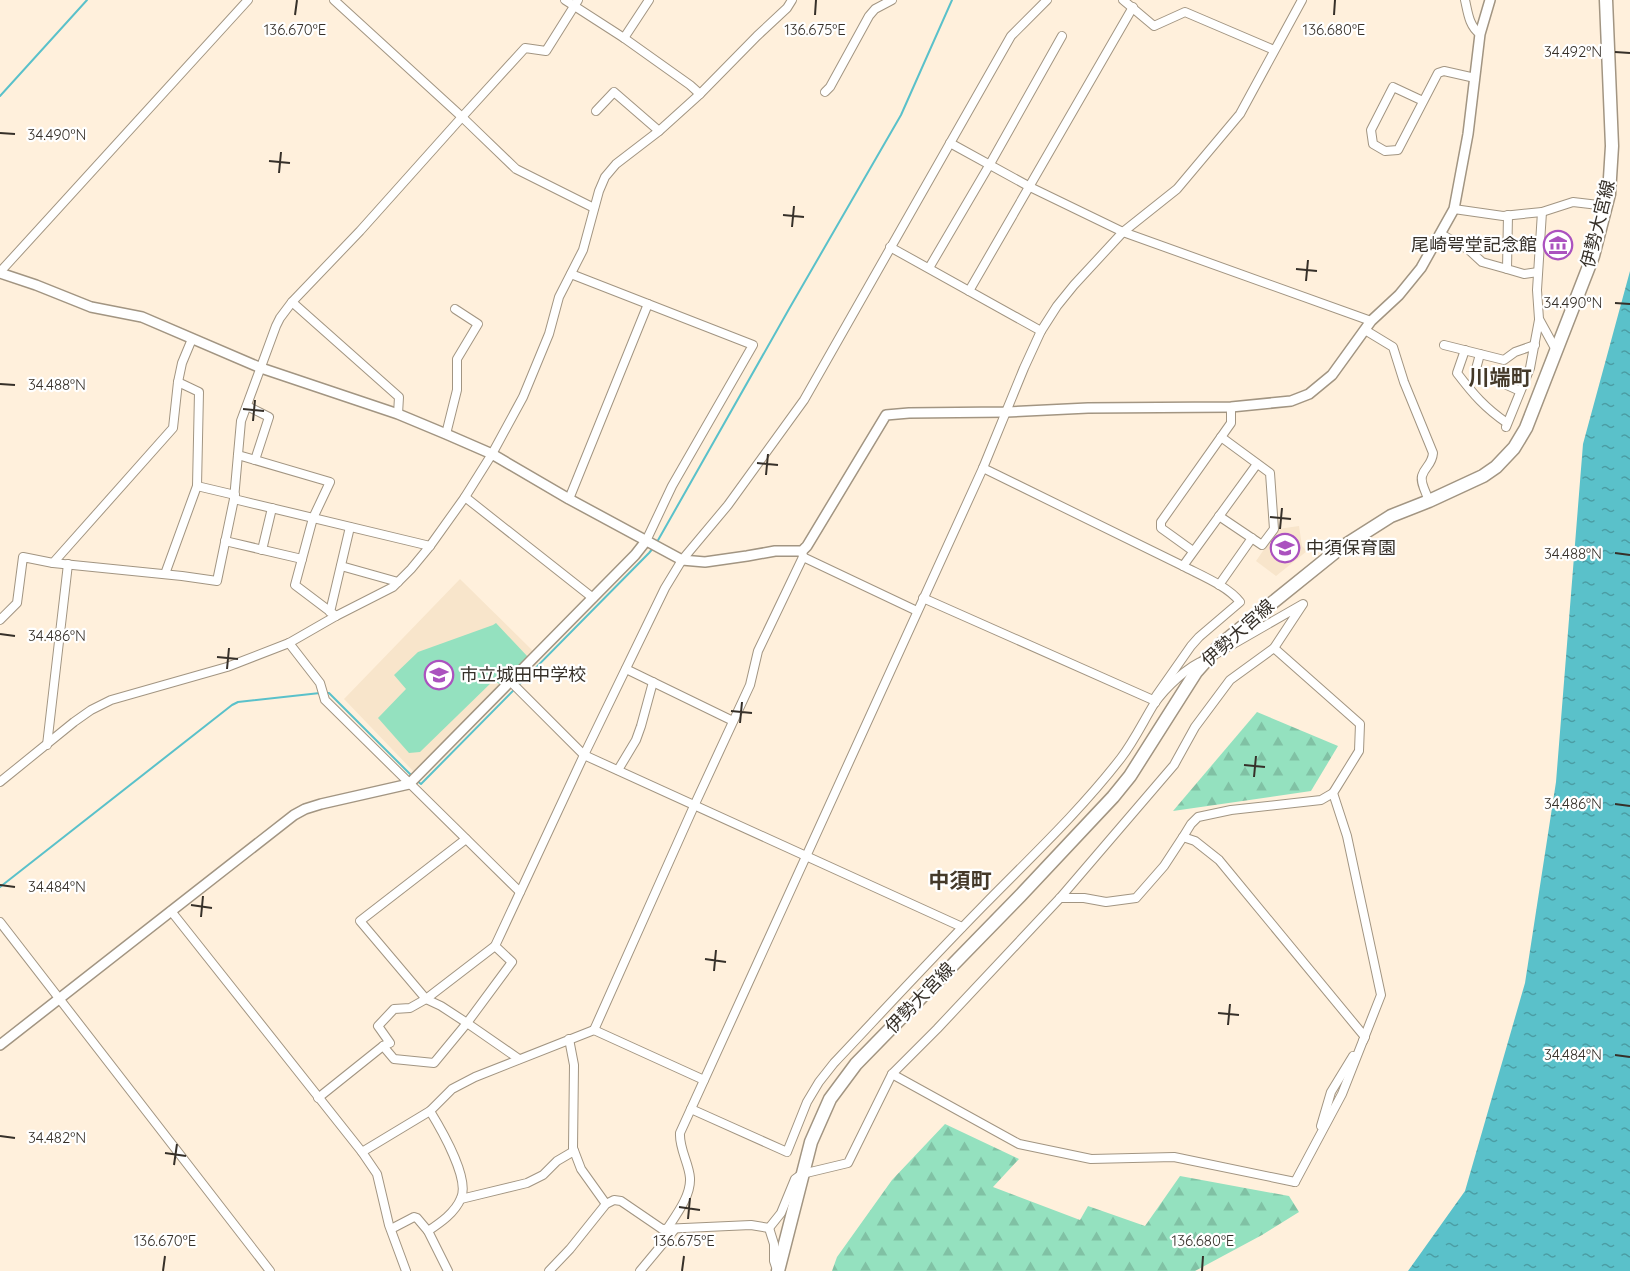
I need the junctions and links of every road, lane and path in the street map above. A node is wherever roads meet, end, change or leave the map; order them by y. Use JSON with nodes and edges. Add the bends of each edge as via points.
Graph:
{"nodes":[{"id":1,"x":248,"y":0,"type":"edge"},
{"id":2,"x":334,"y":0,"type":"edge"},
{"id":3,"x":565,"y":0,"type":"edge"},
{"id":4,"x":649,"y":0,"type":"edge"},
{"id":5,"x":792,"y":0,"type":"edge"},
{"id":6,"x":892,"y":0,"type":"edge"},
{"id":7,"x":1047,"y":0,"type":"edge"},
{"id":8,"x":1123,"y":0,"type":"edge"},
{"id":9,"x":1302,"y":0,"type":"edge"},
{"id":10,"x":1465,"y":0,"type":"edge"},
{"id":11,"x":1491,"y":0,"type":"edge"},
{"id":12,"x":1606,"y":0,"type":"edge"},
{"id":13,"x":576,"y":3,"type":"edge"},
{"id":14,"x":1133,"y":7,"type":"junction"},
{"id":15,"x":1480,"y":34,"type":"junction"},
{"id":16,"x":1062,"y":36,"type":"dead end"},
{"id":17,"x":624,"y":38,"type":"junction"},
{"id":18,"x":1274,"y":50,"type":"junction"},
{"id":19,"x":1475,"y":78,"type":"junction"},
{"id":20,"x":825,"y":92,"type":"dead end"},
{"id":21,"x":699,"y":94,"type":"junction"},
{"id":22,"x":1423,"y":101,"type":"junction"},
{"id":23,"x":596,"y":111,"type":"dead end"},
{"id":24,"x":462,"y":117,"type":"junction"},
{"id":25,"x":659,"y":131,"type":"junction"},
{"id":26,"x":950,"y":143,"type":"junction"},
{"id":27,"x":990,"y":164,"type":"junction"},
{"id":28,"x":1030,"y":187,"type":"junction"},
{"id":29,"x":1607,"y":206,"type":"junction"},
{"id":30,"x":594,"y":208,"type":"junction"},
{"id":31,"x":1454,"y":209,"type":"junction"},
{"id":32,"x":1542,"y":212,"type":"junction"},
{"id":33,"x":1508,"y":215,"type":"junction"},
{"id":34,"x":1123,"y":232,"type":"junction"},
{"id":35,"x":1441,"y":234,"type":"junction"},
{"id":36,"x":890,"y":247,"type":"junction"},
{"id":37,"x":929,"y":268,"type":"junction"},
{"id":38,"x":1507,"y":269,"type":"junction"},
{"id":39,"x":1538,"y":272,"type":"junction"},
{"id":40,"x":0,"y":273,"type":"edge"},
{"id":41,"x":571,"y":274,"type":"junction"},
{"id":42,"x":969,"y":291,"type":"junction"},
{"id":43,"x":292,"y":303,"type":"junction"},
{"id":44,"x":648,"y":304,"type":"junction"},
{"id":45,"x":455,"y":309,"type":"dead end"},
{"id":46,"x":1539,"y":319,"type":"junction"},
{"id":47,"x":1371,"y":321,"type":"junction"},
{"id":48,"x":1365,"y":330,"type":"junction"},
{"id":49,"x":1041,"y":331,"type":"junction"},
{"id":50,"x":192,"y":339,"type":"junction"},
{"id":51,"x":1444,"y":345,"type":"dead end"},
{"id":52,"x":1535,"y":345,"type":"junction"},
{"id":53,"x":1465,"y":350,"type":"junction"},
{"id":54,"x":1557,"y":351,"type":"junction"},
{"id":55,"x":1480,"y":354,"type":"junction"},
{"id":56,"x":261,"y":368,"type":"junction"},
{"id":57,"x":178,"y":382,"type":"junction"},
{"id":58,"x":1520,"y":391,"type":"junction"},
{"id":59,"x":247,"y":406,"type":"junction"},
{"id":60,"x":1231,"y":407,"type":"junction"},
{"id":61,"x":1006,"y":412,"type":"junction"},
{"id":62,"x":398,"y":414,"type":"junction"},
{"id":63,"x":446,"y":434,"type":"junction"},
{"id":64,"x":1221,"y":437,"type":"junction"},
{"id":65,"x":492,"y":454,"type":"junction"},
{"id":66,"x":238,"y":455,"type":"junction"},
{"id":67,"x":255,"y":460,"type":"junction"},
{"id":68,"x":1257,"y":464,"type":"junction"},
{"id":69,"x":982,"y":468,"type":"junction"},
{"id":70,"x":196,"y":486,"type":"junction"},
{"id":71,"x":235,"y":497,"type":"junction"},
{"id":72,"x":465,"y":497,"type":"junction"},
{"id":73,"x":569,"y":499,"type":"junction"},
{"id":74,"x":1429,"y":501,"type":"junction"},
{"id":75,"x":272,"y":508,"type":"junction"},
{"id":76,"x":1219,"y":516,"type":"junction"},
{"id":77,"x":313,"y":518,"type":"junction"},
{"id":78,"x":350,"y":527,"type":"junction"},
{"id":79,"x":1252,"y":538,"type":"junction"},
{"id":80,"x":225,"y":541,"type":"junction"},
{"id":81,"x":648,"y":542,"type":"junction"},
{"id":82,"x":430,"y":546,"type":"junction"},
{"id":83,"x":261,"y":550,"type":"junction"},
{"id":84,"x":1193,"y":551,"type":"junction"},
{"id":85,"x":802,"y":554,"type":"junction"},
{"id":86,"x":302,"y":560,"type":"junction"},
{"id":87,"x":682,"y":560,"type":"junction"},
{"id":88,"x":53,"y":563,"type":"junction"},
{"id":89,"x":68,"y":564,"type":"junction"},
{"id":90,"x":340,"y":566,"type":"junction"},
{"id":91,"x":1182,"y":566,"type":"junction"},
{"id":92,"x":165,"y":574,"type":"junction"},
{"id":93,"x":398,"y":582,"type":"junction"},
{"id":94,"x":1218,"y":585,"type":"junction"},
{"id":95,"x":593,"y":598,"type":"junction"},
{"id":96,"x":923,"y":598,"type":"junction"},
{"id":97,"x":917,"y":611,"type":"junction"},
{"id":98,"x":333,"y":614,"type":"junction"},
{"id":99,"x":0,"y":620,"type":"edge"},
{"id":100,"x":289,"y":643,"type":"junction"},
{"id":101,"x":1274,"y":648,"type":"junction"},
{"id":102,"x":1206,"y":660,"type":"junction"},
{"id":103,"x":626,"y":669,"type":"junction"},
{"id":104,"x":512,"y":682,"type":"junction"},
{"id":105,"x":653,"y":682,"type":"junction"},
{"id":106,"x":1154,"y":702,"type":"junction"},
{"id":107,"x":733,"y":721,"type":"junction"},
{"id":108,"x":47,"y":745,"type":"junction"},
{"id":109,"x":584,"y":754,"type":"junction"},
{"id":110,"x":618,"y":770,"type":"junction"},
{"id":111,"x":412,"y":781,"type":"junction"},
{"id":112,"x":0,"y":782,"type":"edge"},
{"id":113,"x":1333,"y":793,"type":"junction"},
{"id":114,"x":693,"y":806,"type":"junction"},
{"id":115,"x":1184,"y":837,"type":"junction"},
{"id":116,"x":466,"y":839,"type":"junction"},
{"id":117,"x":806,"y":856,"type":"junction"},
{"id":118,"x":520,"y":891,"type":"junction"},
{"id":119,"x":1060,"y":898,"type":"junction"},
{"id":120,"x":171,"y":911,"type":"junction"},
{"id":121,"x":0,"y":922,"type":"edge"},
{"id":122,"x":962,"y":927,"type":"junction"},
{"id":123,"x":495,"y":945,"type":"junction"},
{"id":124,"x":60,"y":999,"type":"junction"},
{"id":125,"x":426,"y":999,"type":"junction"},
{"id":126,"x":467,"y":1023,"type":"junction"},
{"id":127,"x":594,"y":1030,"type":"junction"},
{"id":128,"x":1365,"y":1037,"type":"junction"},
{"id":129,"x":569,"y":1039,"type":"junction"},
{"id":130,"x":0,"y":1045,"type":"edge"},
{"id":131,"x":383,"y":1046,"type":"junction"},
{"id":132,"x":519,"y":1059,"type":"junction"},
{"id":133,"x":892,"y":1074,"type":"junction"},
{"id":134,"x":704,"y":1080,"type":"junction"},
{"id":135,"x":318,"y":1098,"type":"junction"},
{"id":136,"x":691,"y":1109,"type":"junction"},
{"id":137,"x":430,"y":1111,"type":"junction"},
{"id":138,"x":574,"y":1151,"type":"junction"},
{"id":139,"x":362,"y":1152,"type":"junction"},
{"id":140,"x":802,"y":1174,"type":"junction"},
{"id":141,"x":461,"y":1199,"type":"junction"},
{"id":142,"x":606,"y":1204,"type":"junction"},
{"id":143,"x":769,"y":1228,"type":"junction"},
{"id":144,"x":391,"y":1229,"type":"junction"},
{"id":145,"x":671,"y":1229,"type":"junction"},
{"id":146,"x":428,"y":1231,"type":"junction"},
{"id":147,"x":270,"y":1271,"type":"edge"},
{"id":148,"x":406,"y":1271,"type":"edge"},
{"id":149,"x":448,"y":1271,"type":"edge"},
{"id":150,"x":549,"y":1271,"type":"edge"},
{"id":151,"x":640,"y":1271,"type":"edge"},
{"id":152,"x":778,"y":1271,"type":"edge"}],
"edges":[{"from":1,"to":40,"type":"street"},
{"from":2,"to":24,"type":"street"},
{"from":3,"to":13,"type":"street"},
{"from":4,"to":17,"type":"street"},
{"from":5,"to":21,"type":"street"},
{"from":6,"to":20,"type":"street","via":[[869,16]]},
{"from":7,"to":26,"type":"street","via":[[1011,36]]},
{"from":8,"to":14,"type":"street"},
{"from":9,"to":18,"type":"street"},
{"from":10,"to":15,"type":"street","via":[[1470,21]]},
{"from":11,"to":15,"type":"street"},
{"from":12,"to":29,"type":"main road","name":"伊勢大宮線","via":[[1612,146]]},
{"from":13,"to":17,"type":"street"},
{"from":13,"to":24,"type":"street","via":[[546,51],[525,48]]},
{"from":14,"to":18,"type":"street","via":[[1154,26],[1185,12]]},
{"from":14,"to":28,"type":"street"},
{"from":15,"to":19,"type":"street"},
{"from":16,"to":27,"type":"street"},
{"from":17,"to":21,"type":"street"},
{"from":18,"to":34,"type":"street","via":[[1228,129],[1177,189]]},
{"from":19,"to":22,"type":"street","via":[[1438,73]]},
{"from":19,"to":31,"type":"street"},
{"from":21,"to":25,"type":"street"},
{"from":22,"to":22,"type":"street","via":[[1398,150],[1385,151],[1373,144],[1371,130],[1393,87]]},
{"from":23,"to":25,"type":"street","via":[[614,92]]},
{"from":24,"to":30,"type":"street","via":[[516,169]]},
{"from":24,"to":43,"type":"street"},
{"from":25,"to":30,"type":"street","via":[[605,177]]},
{"from":26,"to":27,"type":"street"},
{"from":26,"to":36,"type":"street"},
{"from":27,"to":28,"type":"street"},
{"from":27,"to":37,"type":"street"},
{"from":28,"to":34,"type":"street"},
{"from":28,"to":42,"type":"street"},
{"from":29,"to":32,"type":"street","via":[[1574,202]]},
{"from":29,"to":54,"type":"main road","name":"伊勢大宮線","via":[[1593,256]]},
{"from":30,"to":41,"type":"street","via":[[583,249]]},
{"from":31,"to":33,"type":"street"},
{"from":31,"to":35,"type":"street"},
{"from":32,"to":33,"type":"street"},
{"from":32,"to":39,"type":"street"},
{"from":33,"to":38,"type":"street"},
{"from":34,"to":47,"type":"street"},
{"from":34,"to":49,"type":"street","via":[[1074,285]]},
{"from":35,"to":38,"type":"street","via":[[1482,262]]},
{"from":35,"to":47,"type":"street","via":[[1421,268]]},
{"from":36,"to":37,"type":"street"},
{"from":36,"to":87,"type":"street","via":[[804,399],[728,505]]},
{"from":37,"to":42,"type":"street"},
{"from":38,"to":39,"type":"street","via":[[1524,274]]},
{"from":39,"to":46,"type":"street"},
{"from":40,"to":50,"type":"street","via":[[91,307],[142,317]]},
{"from":41,"to":44,"type":"street"},
{"from":41,"to":65,"type":"street","via":[[523,397]]},
{"from":42,"to":49,"type":"street"},
{"from":43,"to":56,"type":"street","via":[[276,326]]},
{"from":43,"to":62,"type":"street","via":[[399,397]]},
{"from":44,"to":73,"type":"street"},
{"from":44,"to":81,"type":"street","via":[[753,345],[672,486]]},
{"from":45,"to":63,"type":"street","via":[[478,324],[457,359],[457,390]]},
{"from":46,"to":52,"type":"street"},
{"from":46,"to":54,"type":"street"},
{"from":47,"to":48,"type":"street"},
{"from":48,"to":60,"type":"street","via":[[1332,375],[1309,394]]},
{"from":48,"to":74,"type":"street","via":[[1393,347],[1433,453],[1433,461],[1422,476]]},
{"from":49,"to":61,"type":"street"},
{"from":50,"to":56,"type":"street"},
{"from":50,"to":57,"type":"street"},
{"from":51,"to":53,"type":"street"},
{"from":52,"to":55,"type":"street","via":[[1504,360]]},
{"from":52,"to":58,"type":"street"},
{"from":53,"to":55,"type":"street"},
{"from":53,"to":58,"type":"street","via":[[1456,374],[1507,425]]},
{"from":54,"to":74,"type":"main road","name":"伊勢大宮線","via":[[1514,448],[1483,476]]},
{"from":55,"to":58,"type":"street","via":[[1476,369]]},
{"from":56,"to":59,"type":"street"},
{"from":56,"to":62,"type":"street"},
{"from":57,"to":70,"type":"street","via":[[199,392]]},
{"from":57,"to":88,"type":"street","via":[[173,428]]},
{"from":59,"to":66,"type":"street","via":[[241,421]]},
{"from":59,"to":67,"type":"street","via":[[269,417]]},
{"from":60,"to":61,"type":"street"},
{"from":60,"to":64,"type":"street","via":[[1231,423]]},
{"from":61,"to":69,"type":"street"},
{"from":61,"to":85,"type":"street","via":[[886,415]]},
{"from":62,"to":63,"type":"street"},
{"from":63,"to":65,"type":"street"},
{"from":64,"to":68,"type":"street"},
{"from":64,"to":84,"type":"street","via":[[1161,522],[1161,528]]},
{"from":65,"to":72,"type":"street"},
{"from":65,"to":73,"type":"street"},
{"from":66,"to":67,"type":"street"},
{"from":66,"to":71,"type":"street"},
{"from":67,"to":77,"type":"street","via":[[330,482]]},
{"from":68,"to":76,"type":"street"},
{"from":68,"to":79,"type":"street","via":[[1270,473],[1274,529],[1262,545]]},
{"from":69,"to":91,"type":"street"},
{"from":69,"to":96,"type":"street"},
{"from":70,"to":71,"type":"street"},
{"from":70,"to":92,"type":"street"},
{"from":71,"to":75,"type":"street"},
{"from":71,"to":80,"type":"street"},
{"from":72,"to":82,"type":"street"},
{"from":72,"to":95,"type":"street"},
{"from":73,"to":81,"type":"street"},
{"from":74,"to":102,"type":"main road","name":"伊勢大宮線","via":[[1391,516],[1340,549]]},
{"from":75,"to":77,"type":"street"},
{"from":75,"to":83,"type":"street"},
{"from":76,"to":79,"type":"street"},
{"from":76,"to":84,"type":"street"},
{"from":77,"to":78,"type":"street"},
{"from":77,"to":86,"type":"street"},
{"from":78,"to":82,"type":"street"},
{"from":78,"to":90,"type":"street"},
{"from":79,"to":94,"type":"street"},
{"from":80,"to":83,"type":"street"},
{"from":80,"to":92,"type":"street","via":[[217,581]]},
{"from":81,"to":87,"type":"street"},
{"from":81,"to":95,"type":"street"},
{"from":82,"to":93,"type":"street"},
{"from":83,"to":86,"type":"street"},
{"from":84,"to":91,"type":"street"},
{"from":85,"to":87,"type":"street","via":[[776,551],[705,562]]},
{"from":85,"to":97,"type":"street"},
{"from":85,"to":107,"type":"street","via":[[758,651],[750,685]]},
{"from":86,"to":98,"type":"street","via":[[295,585]]},
{"from":87,"to":103,"type":"street"},
{"from":88,"to":89,"type":"street"},
{"from":88,"to":99,"type":"street","via":[[23,557],[17,603]]},
{"from":89,"to":92,"type":"street"},
{"from":89,"to":108,"type":"street"},
{"from":90,"to":93,"type":"street"},
{"from":90,"to":98,"type":"street"},
{"from":91,"to":94,"type":"street"},
{"from":93,"to":98,"type":"street"},
{"from":94,"to":106,"type":"street","via":[[1240,602],[1198,637]]},
{"from":95,"to":104,"type":"street"},
{"from":96,"to":97,"type":"street"},
{"from":96,"to":106,"type":"street"},
{"from":97,"to":117,"type":"street"},
{"from":98,"to":100,"type":"street"},
{"from":100,"to":108,"type":"street","via":[[227,667],[111,700],[74,722]]},
{"from":100,"to":111,"type":"street","via":[[320,683],[325,700]]},
{"from":101,"to":102,"type":"street","via":[[1303,604]]},
{"from":101,"to":113,"type":"street","via":[[1360,724],[1359,751]]},
{"from":101,"to":119,"type":"street","via":[[1230,680],[1195,727],[1174,765]]},
{"from":102,"to":106,"type":"street","via":[[1194,664]]},
{"from":102,"to":140,"type":"main road","name":"伊勢大宮線","via":[[1113,797],[856,1064],[819,1121]]},
{"from":103,"to":105,"type":"street"},
{"from":103,"to":109,"type":"street"},
{"from":104,"to":109,"type":"street"},
{"from":104,"to":111,"type":"street"},
{"from":105,"to":107,"type":"street"},
{"from":105,"to":110,"type":"street","via":[[642,726]]},
{"from":106,"to":122,"type":"street","via":[[1122,757],[1074,813]]},
{"from":107,"to":114,"type":"street"},
{"from":108,"to":112,"type":"street"},
{"from":109,"to":110,"type":"street"},
{"from":109,"to":118,"type":"street"},
{"from":110,"to":114,"type":"street"},
{"from":111,"to":116,"type":"street"},
{"from":111,"to":120,"type":"street","via":[[305,809]]},
{"from":113,"to":115,"type":"street","via":[[1322,800],[1198,817]]},
{"from":113,"to":128,"type":"street","via":[[1347,836],[1381,995]]},
{"from":114,"to":117,"type":"street"},
{"from":114,"to":127,"type":"street"},
{"from":115,"to":119,"type":"street","via":[[1137,898],[1107,902]]},
{"from":115,"to":128,"type":"street","via":[[1219,860]]},
{"from":116,"to":118,"type":"street"},
{"from":116,"to":125,"type":"street","via":[[360,921]]},
{"from":117,"to":122,"type":"street"},
{"from":117,"to":134,"type":"street"},
{"from":118,"to":123,"type":"street"},
{"from":119,"to":133,"type":"street"},
{"from":120,"to":124,"type":"street"},
{"from":120,"to":135,"type":"street"},
{"from":121,"to":124,"type":"street"},
{"from":122,"to":136,"type":"street","via":[[819,1082],[787,1152]]},
{"from":123,"to":125,"type":"street"},
{"from":123,"to":126,"type":"street","via":[[512,962]]},
{"from":124,"to":130,"type":"street"},
{"from":124,"to":147,"type":"street"},
{"from":125,"to":126,"type":"street"},
{"from":125,"to":131,"type":"street","via":[[410,1008],[394,1009],[378,1026],[390,1042]]},
{"from":126,"to":131,"type":"street","via":[[434,1063],[394,1059]]},
{"from":126,"to":132,"type":"street"},
{"from":127,"to":129,"type":"street"},
{"from":127,"to":134,"type":"street"},
{"from":128,"to":133,"type":"street","via":[[1331,1092],[1317,1142],[1295,1182],[1174,1156],[1091,1159],[1019,1144]]},
{"from":129,"to":132,"type":"street"},
{"from":129,"to":138,"type":"street","via":[[574,1065]]},
{"from":131,"to":135,"type":"street"},
{"from":132,"to":137,"type":"street","via":[[452,1089]]},
{"from":133,"to":140,"type":"street","via":[[848,1163]]},
{"from":134,"to":136,"type":"street"},
{"from":135,"to":139,"type":"street"},
{"from":136,"to":145,"type":"street","via":[[680,1133],[690,1177],[689,1191]]},
{"from":137,"to":139,"type":"street"},
{"from":137,"to":141,"type":"street","via":[[461,1176]]},
{"from":138,"to":141,"type":"street","via":[[527,1183]]},
{"from":138,"to":142,"type":"street","via":[[581,1169]]},
{"from":139,"to":144,"type":"street","via":[[377,1174]]},
{"from":140,"to":143,"type":"street","via":[[795,1179],[781,1213]]},
{"from":140,"to":152,"type":"main road","name":"伊勢大宮線"},
{"from":141,"to":146,"type":"street","via":[[447,1218]]},
{"from":142,"to":145,"type":"street","via":[[621,1201],[662,1229]]},
{"from":142,"to":150,"type":"street"},
{"from":143,"to":145,"type":"street","via":[[751,1225]]},
{"from":143,"to":152,"type":"street"},
{"from":144,"to":146,"type":"street","via":[[414,1216]]},
{"from":144,"to":148,"type":"street"},
{"from":145,"to":151,"type":"street"},
{"from":146,"to":149,"type":"street"}]}
